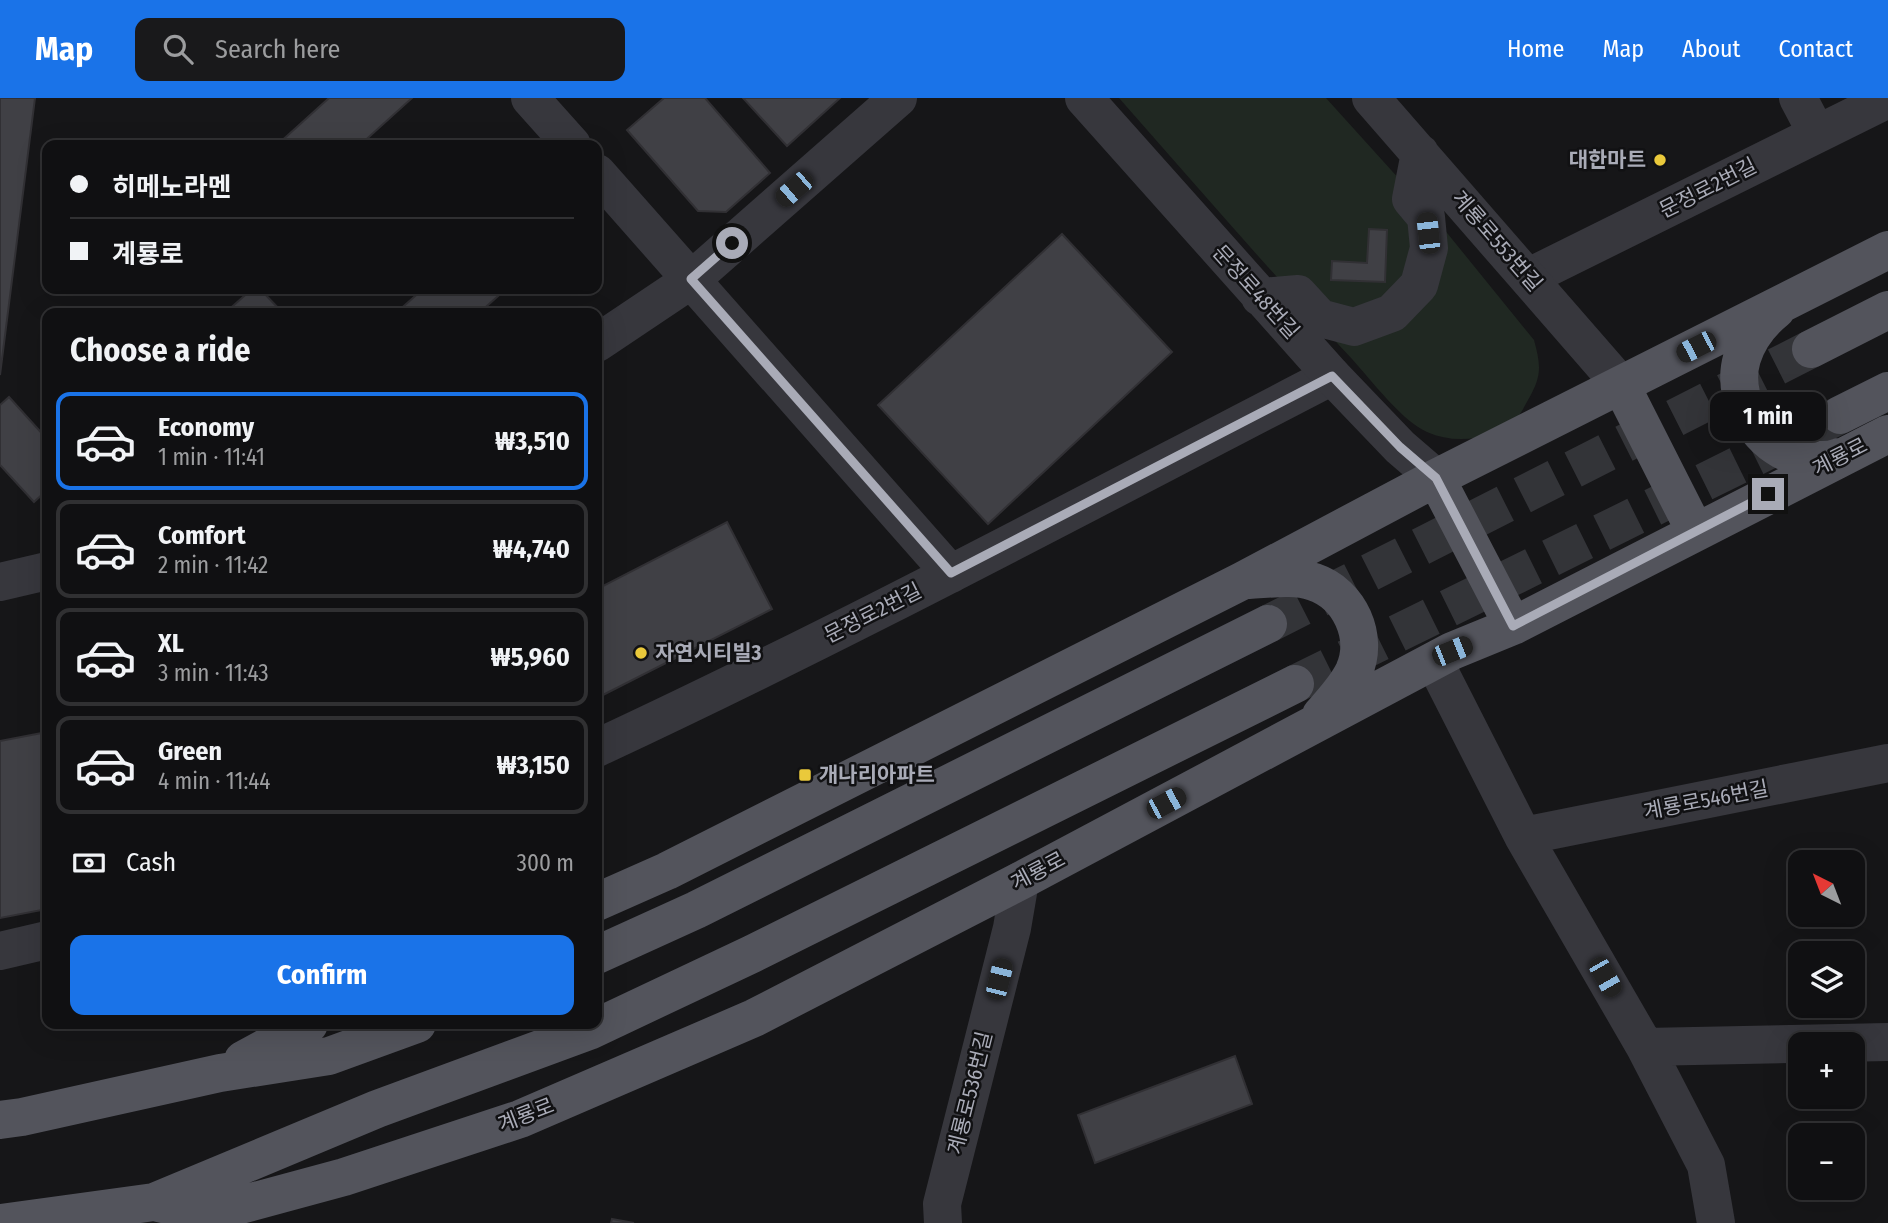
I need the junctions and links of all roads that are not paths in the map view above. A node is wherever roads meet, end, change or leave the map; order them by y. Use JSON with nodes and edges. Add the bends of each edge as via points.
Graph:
{"nodes":[{"id":1,"x":530,"y":98,"type":"edge"},
{"id":2,"x":898,"y":98,"type":"edge"},
{"id":3,"x":1084,"y":98,"type":"edge"},
{"id":4,"x":1371,"y":98,"type":"edge"},
{"id":5,"x":1798,"y":98,"type":"edge"},
{"id":6,"x":1888,"y":99,"type":"edge"},
{"id":7,"x":1817,"y":134,"type":"junction"},
{"id":8,"x":568,"y":140,"type":"edge"},
{"id":9,"x":1420,"y":153,"type":"junction"},
{"id":10,"x":602,"y":179,"type":"edge"},
{"id":11,"x":1888,"y":250,"type":"edge"},
{"id":12,"x":1529,"y":277,"type":"junction"},
{"id":13,"x":691,"y":279,"type":"junction"},
{"id":14,"x":1260,"y":297,"type":"junction"},
{"id":15,"x":1788,"y":300,"type":"junction"},
{"id":16,"x":1888,"y":310,"type":"edge"},
{"id":17,"x":602,"y":340,"type":"edge"},
{"id":18,"x":1811,"y":349,"type":"tunnel mouth"},
{"id":19,"x":1332,"y":376,"type":"junction"},
{"id":20,"x":1621,"y":385,"type":"junction"},
{"id":21,"x":1888,"y":391,"type":"edge"},
{"id":22,"x":1840,"y":415,"type":"tunnel mouth"},
{"id":23,"x":1874,"y":441,"type":"edge"},
{"id":24,"x":1436,"y":478,"type":"junction"},
{"id":25,"x":1695,"y":531,"type":"junction"},
{"id":26,"x":42,"y":572,"type":"edge"},
{"id":27,"x":951,"y":573,"type":"junction"},
{"id":28,"x":1242,"y":581,"type":"junction"},
{"id":29,"x":0,"y":582,"type":"edge"},
{"id":30,"x":1268,"y":624,"type":"tunnel mouth"},
{"id":31,"x":1513,"y":626,"type":"junction"},
{"id":32,"x":1434,"y":661,"type":"junction"},
{"id":33,"x":1295,"y":684,"type":"tunnel mouth"},
{"id":34,"x":1312,"y":725,"type":"junction"},
{"id":35,"x":602,"y":746,"type":"edge"},
{"id":36,"x":1888,"y":763,"type":"edge"},
{"id":37,"x":1523,"y":836,"type":"junction"},
{"id":38,"x":1020,"y":881,"type":"junction"},
{"id":39,"x":602,"y":900,"type":"edge"},
{"id":40,"x":42,"y":941,"type":"edge"},
{"id":41,"x":0,"y":951,"type":"edge"},
{"id":42,"x":602,"y":953,"type":"edge"},
{"id":43,"x":602,"y":1025,"type":"edge"},
{"id":44,"x":300,"y":1029,"type":"edge"},
{"id":45,"x":403,"y":1029,"type":"edge"},
{"id":46,"x":593,"y":1029,"type":"edge"},
{"id":47,"x":1888,"y":1042,"type":"edge"},
{"id":48,"x":1645,"y":1047,"type":"junction"},
{"id":49,"x":220,"y":1073,"type":"junction"},
{"id":50,"x":0,"y":1120,"type":"edge"},
{"id":51,"x":154,"y":1202,"type":"junction"},
{"id":52,"x":1,"y":1223,"type":"edge"},
{"id":53,"x":943,"y":1223,"type":"edge"},
{"id":54,"x":1716,"y":1223,"type":"edge"}],
"edges":[{"from":1,"to":8,"type":"street"},
{"from":2,"to":13,"type":"street"},
{"from":3,"to":14,"type":"street","name":"문정로48번길"},
{"from":4,"to":9,"type":"street","name":"계룡로553번길"},
{"from":5,"to":7,"type":"street"},
{"from":6,"to":7,"type":"street","name":"문정로2번길"},
{"from":7,"to":12,"type":"street","name":"문정로2번길"},
{"from":9,"to":12,"type":"street","name":"계룡로553번길"},
{"from":9,"to":14,"type":"street","via":[[1411,199],[1426,217],[1429,248],[1419,285],[1392,313],[1354,327],[1320,318],[1298,294]]},
{"from":10,"to":13,"type":"street"},
{"from":11,"to":15,"type":"main road"},
{"from":12,"to":20,"type":"street","name":"계룡로553번길"},
{"from":13,"to":17,"type":"street"},
{"from":13,"to":27,"type":"street"},
{"from":14,"to":19,"type":"street","name":"문정로48번길"},
{"from":15,"to":20,"type":"main road"},
{"from":15,"to":23,"type":"main road","via":[[1753,334],[1742,359],[1740,386],[1747,412],[1762,435],[1783,451],[1808,459],[1835,459]]},
{"from":16,"to":18,"type":"main road"},
{"from":19,"to":24,"type":"street","name":"문정로48번길"},
{"from":19,"to":27,"type":"street","name":"문정로2번길"},
{"from":20,"to":24,"type":"main road"},
{"from":20,"to":25,"type":"main road"},
{"from":21,"to":22,"type":"main road","name":"계룡로"},
{"from":23,"to":25,"type":"main road","name":"계룡로"},
{"from":24,"to":28,"type":"main road"},
{"from":24,"to":31,"type":"main road"},
{"from":25,"to":31,"type":"main road","name":"계룡로"},
{"from":26,"to":29,"type":"street"},
{"from":27,"to":35,"type":"street","name":"문정로2번길"},
{"from":28,"to":34,"type":"main road","via":[[1293,578],[1314,582],[1333,591],[1348,607],[1357,627],[1354,671]]},
{"from":28,"to":39,"type":"main road"},
{"from":30,"to":42,"type":"main road"},
{"from":31,"to":32,"type":"main road","name":"계룡로"},
{"from":32,"to":34,"type":"main road","name":"계룡로"},
{"from":32,"to":37,"type":"street"},
{"from":33,"to":43,"type":"main road","name":"계룡로"},
{"from":34,"to":38,"type":"main road","name":"계룡로"},
{"from":36,"to":37,"type":"street","name":"계룡로546번길"},
{"from":37,"to":48,"type":"street"},
{"from":38,"to":51,"type":"main road","name":"계룡로","via":[[754,1018],[520,1119],[345,1177],[207,1214]]},
{"from":38,"to":53,"type":"street","name":"계룡로536번길","via":[[942,1204]]},
{"from":40,"to":41,"type":"street"},
{"from":44,"to":49,"type":"main road"},
{"from":45,"to":49,"type":"main road","via":[[328,1056]]},
{"from":46,"to":51,"type":"main road","name":"계룡로","via":[[377,1110]]},
{"from":47,"to":48,"type":"street"},
{"from":48,"to":54,"type":"street","via":[[1706,1165]]},
{"from":49,"to":50,"type":"main road"},
{"from":51,"to":52,"type":"main road","name":"계룡로"}]}
